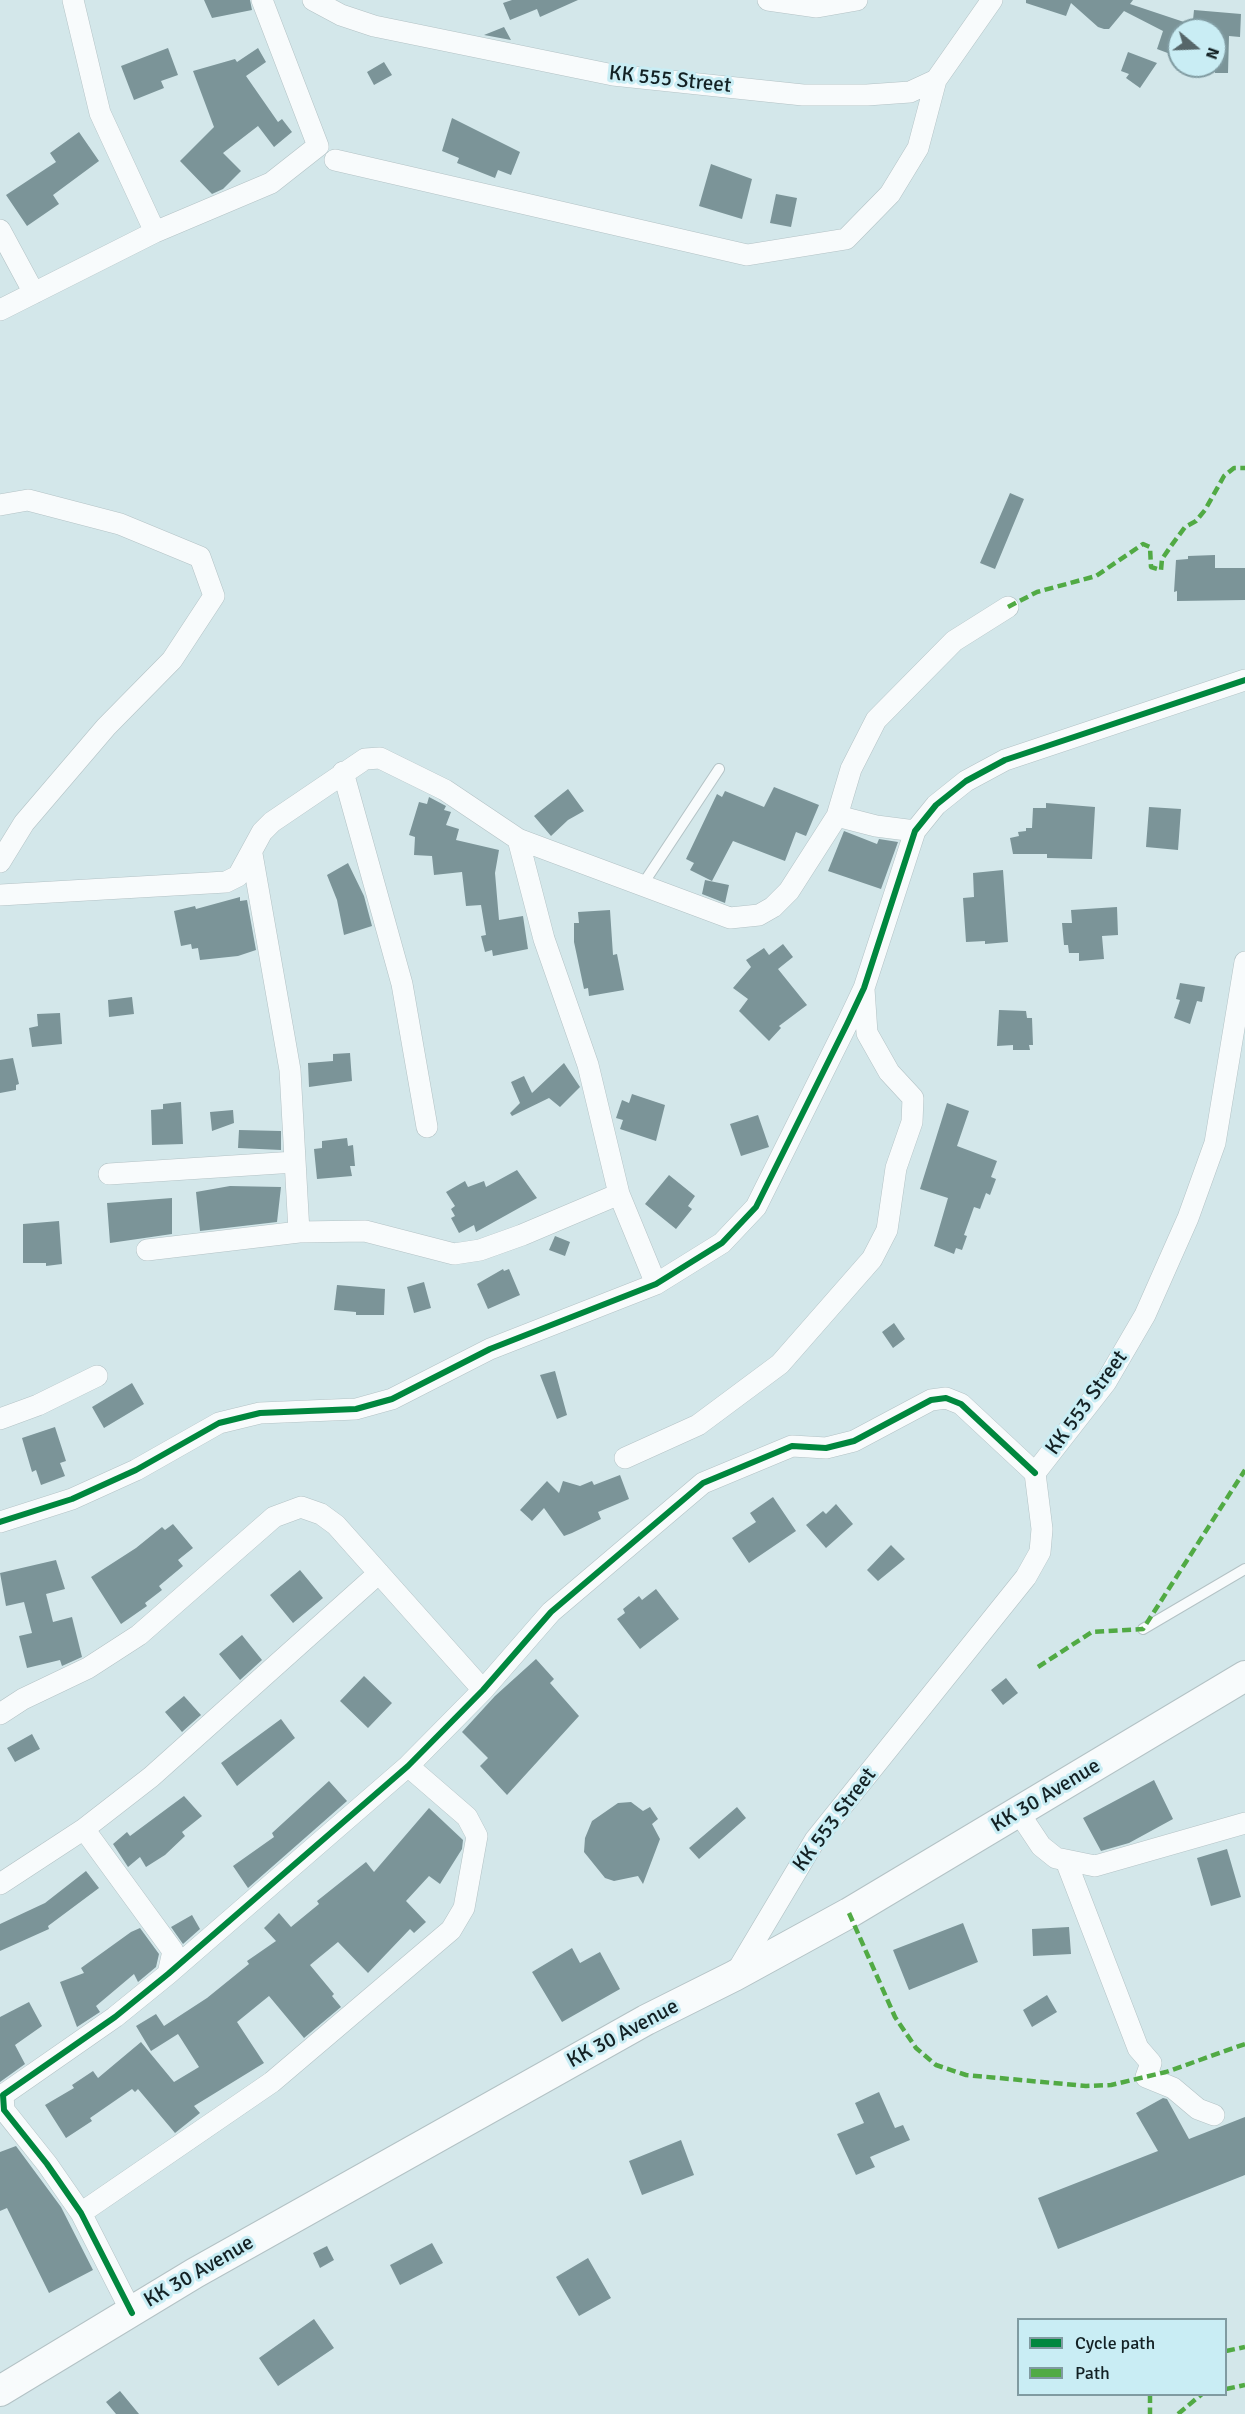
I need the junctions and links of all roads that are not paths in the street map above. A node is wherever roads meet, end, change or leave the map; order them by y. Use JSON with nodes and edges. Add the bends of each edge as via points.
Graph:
{"nodes":[{"id":1,"x":73,"y":0,"type":"edge"},
{"id":2,"x":262,"y":0,"type":"edge"},
{"id":3,"x":314,"y":0,"type":"edge"},
{"id":4,"x":768,"y":0,"type":"edge"},
{"id":5,"x":857,"y":0,"type":"edge"},
{"id":6,"x":992,"y":0,"type":"edge"},
{"id":7,"x":936,"y":80,"type":"junction"},
{"id":8,"x":335,"y":160,"type":"dead end"},
{"id":9,"x":0,"y":230,"type":"edge"},
{"id":10,"x":155,"y":232,"type":"junction"},
{"id":11,"x":34,"y":293,"type":"junction"},
{"id":12,"x":0,"y":310,"type":"edge"},
{"id":13,"x":0,"y":505,"type":"edge"},
{"id":14,"x":1008,"y":607,"type":"dead end"},
{"id":15,"x":1245,"y":680,"type":"edge"},
{"id":16,"x":719,"y":769,"type":"dead end"},
{"id":17,"x":343,"y":772,"type":"junction"},
{"id":18,"x":837,"y":816,"type":"junction"},
{"id":19,"x":915,"y":831,"type":"junction"},
{"id":20,"x":518,"y":838,"type":"junction"},
{"id":21,"x":252,"y":854,"type":"junction"},
{"id":22,"x":0,"y":862,"type":"edge"},
{"id":23,"x":643,"y":884,"type":"junction"},
{"id":24,"x":0,"y":895,"type":"edge"},
{"id":25,"x":1245,"y":962,"type":"edge"},
{"id":26,"x":864,"y":988,"type":"junction"},
{"id":27,"x":427,"y":1127,"type":"dead end"},
{"id":28,"x":295,"y":1162,"type":"junction"},
{"id":29,"x":109,"y":1174,"type":"dead end"},
{"id":30,"x":619,"y":1194,"type":"junction"},
{"id":31,"x":299,"y":1232,"type":"junction"},
{"id":32,"x":147,"y":1250,"type":"dead end"},
{"id":33,"x":656,"y":1284,"type":"junction"},
{"id":34,"x":97,"y":1376,"type":"dead end"},
{"id":35,"x":0,"y":1419,"type":"edge"},
{"id":36,"x":625,"y":1458,"type":"dead end"},
{"id":37,"x":1035,"y":1473,"type":"junction"},
{"id":38,"x":0,"y":1522,"type":"edge"},
{"id":39,"x":1245,"y":1569,"type":"edge"},
{"id":40,"x":379,"y":1573,"type":"junction"},
{"id":41,"x":1143,"y":1629,"type":"dead end"},
{"id":42,"x":1245,"y":1676,"type":"edge"},
{"id":43,"x":483,"y":1690,"type":"junction"},
{"id":44,"x":0,"y":1714,"type":"edge"},
{"id":45,"x":408,"y":1766,"type":"junction"},
{"id":46,"x":1019,"y":1813,"type":"junction"},
{"id":47,"x":1245,"y":1823,"type":"edge"},
{"id":48,"x":84,"y":1829,"type":"junction"},
{"id":49,"x":1066,"y":1861,"type":"junction"},
{"id":50,"x":0,"y":1884,"type":"edge"},
{"id":51,"x":168,"y":1974,"type":"junction"},
{"id":52,"x":734,"y":1976,"type":"junction"},
{"id":53,"x":1214,"y":2115,"type":"dead end"},
{"id":54,"x":81,"y":2213,"type":"junction"},
{"id":55,"x":132,"y":2313,"type":"junction"},
{"id":56,"x":0,"y":2391,"type":"edge"}],
"edges":[{"from":1,"to":10,"type":"street","via":[[100,113]]},
{"from":2,"to":10,"type":"street","via":[[318,146],[271,183]]},
{"from":3,"to":7,"type":"street","name":"KK 555 Street","via":[[341,15],[374,26],[613,75],[803,95],[910,92]]},
{"from":4,"to":5,"type":"street","via":[[817,8]]},
{"from":6,"to":7,"type":"street"},
{"from":7,"to":8,"type":"street","via":[[918,148],[890,194],[846,239],[747,255]]},
{"from":9,"to":11,"type":"street"},
{"from":10,"to":11,"type":"street"},
{"from":11,"to":12,"type":"street"},
{"from":13,"to":22,"type":"street","via":[[28,500],[120,525],[200,557],[214,596],[172,660],[106,727],[24,824]]},
{"from":14,"to":18,"type":"street","via":[[954,641],[876,720],[851,769]]},
{"from":15,"to":19,"type":"street","via":[[1005,760],[966,781],[936,805]]},
{"from":16,"to":23,"type":"lane"},
{"from":17,"to":20,"type":"street","via":[[365,759],[380,758],[445,790]]},
{"from":17,"to":21,"type":"street","via":[[272,822],[262,832]]},
{"from":17,"to":27,"type":"street","via":[[402,984]]},
{"from":18,"to":19,"type":"street"},
{"from":18,"to":23,"type":"street","via":[[789,891],[759,915],[730,918]]},
{"from":19,"to":26,"type":"street"},
{"from":20,"to":23,"type":"street"},
{"from":20,"to":30,"type":"street","via":[[544,939],[588,1065]]},
{"from":21,"to":24,"type":"street","via":[[238,876],[226,882]]},
{"from":21,"to":28,"type":"street","via":[[290,1070]]},
{"from":25,"to":37,"type":"street","name":"KK 553 Street","via":[[1215,1143],[1188,1218],[1145,1315],[1106,1382]]},
{"from":26,"to":33,"type":"street","via":[[756,1207],[722,1244]]},
{"from":26,"to":36,"type":"street","via":[[867,1033],[889,1072],[913,1098],[912,1122],[896,1168],[886,1230],[872,1259],[780,1364],[698,1425]]},
{"from":28,"to":29,"type":"street"},
{"from":28,"to":31,"type":"street"},
{"from":30,"to":31,"type":"street","via":[[522,1235],[480,1250],[454,1254],[365,1230]]},
{"from":30,"to":33,"type":"street"},
{"from":31,"to":32,"type":"street"},
{"from":33,"to":38,"type":"street","via":[[490,1349],[392,1399],[356,1409],[260,1413],[219,1423],[136,1470],[72,1499]]},
{"from":34,"to":35,"type":"street"},
{"from":37,"to":43,"type":"street","via":[[961,1404],[946,1398],[931,1400],[854,1441],[826,1448],[792,1446],[765,1456],[704,1483],[551,1612]]},
{"from":37,"to":52,"type":"street","name":"KK 553 Street","via":[[1041,1541],[1040,1552],[1026,1577],[814,1840]]},
{"from":39,"to":41,"type":"lane"},
{"from":40,"to":43,"type":"street"},
{"from":40,"to":44,"type":"street","via":[[321,1514],[301,1507],[274,1517],[139,1635],[88,1668]]},
{"from":40,"to":48,"type":"street","via":[[151,1777]]},
{"from":42,"to":46,"type":"main road","name":"KK 30 Avenue"},
{"from":43,"to":45,"type":"street"},
{"from":45,"to":51,"type":"street"},
{"from":45,"to":54,"type":"street","via":[[467,1817],[477,1836],[464,1908],[451,1930],[272,2082]]},
{"from":46,"to":49,"type":"street","via":[[1041,1846]]},
{"from":46,"to":52,"type":"main road","name":"KK 30 Avenue"},
{"from":47,"to":49,"type":"street","via":[[1095,1866]]},
{"from":48,"to":50,"type":"street"},
{"from":48,"to":51,"type":"street","via":[[173,1950]]},
{"from":49,"to":53,"type":"street","via":[[1138,2048],[1151,2063],[1146,2077],[1173,2088],[1198,2109]]},
{"from":51,"to":54,"type":"street","via":[[115,2017],[3,2095],[3,2110]]},
{"from":52,"to":55,"type":"main road","name":"KK 30 Avenue","via":[[626,2032],[195,2273]]},
{"from":54,"to":55,"type":"street"},
{"from":55,"to":56,"type":"main road","name":"KK 30 Avenue"}]}
